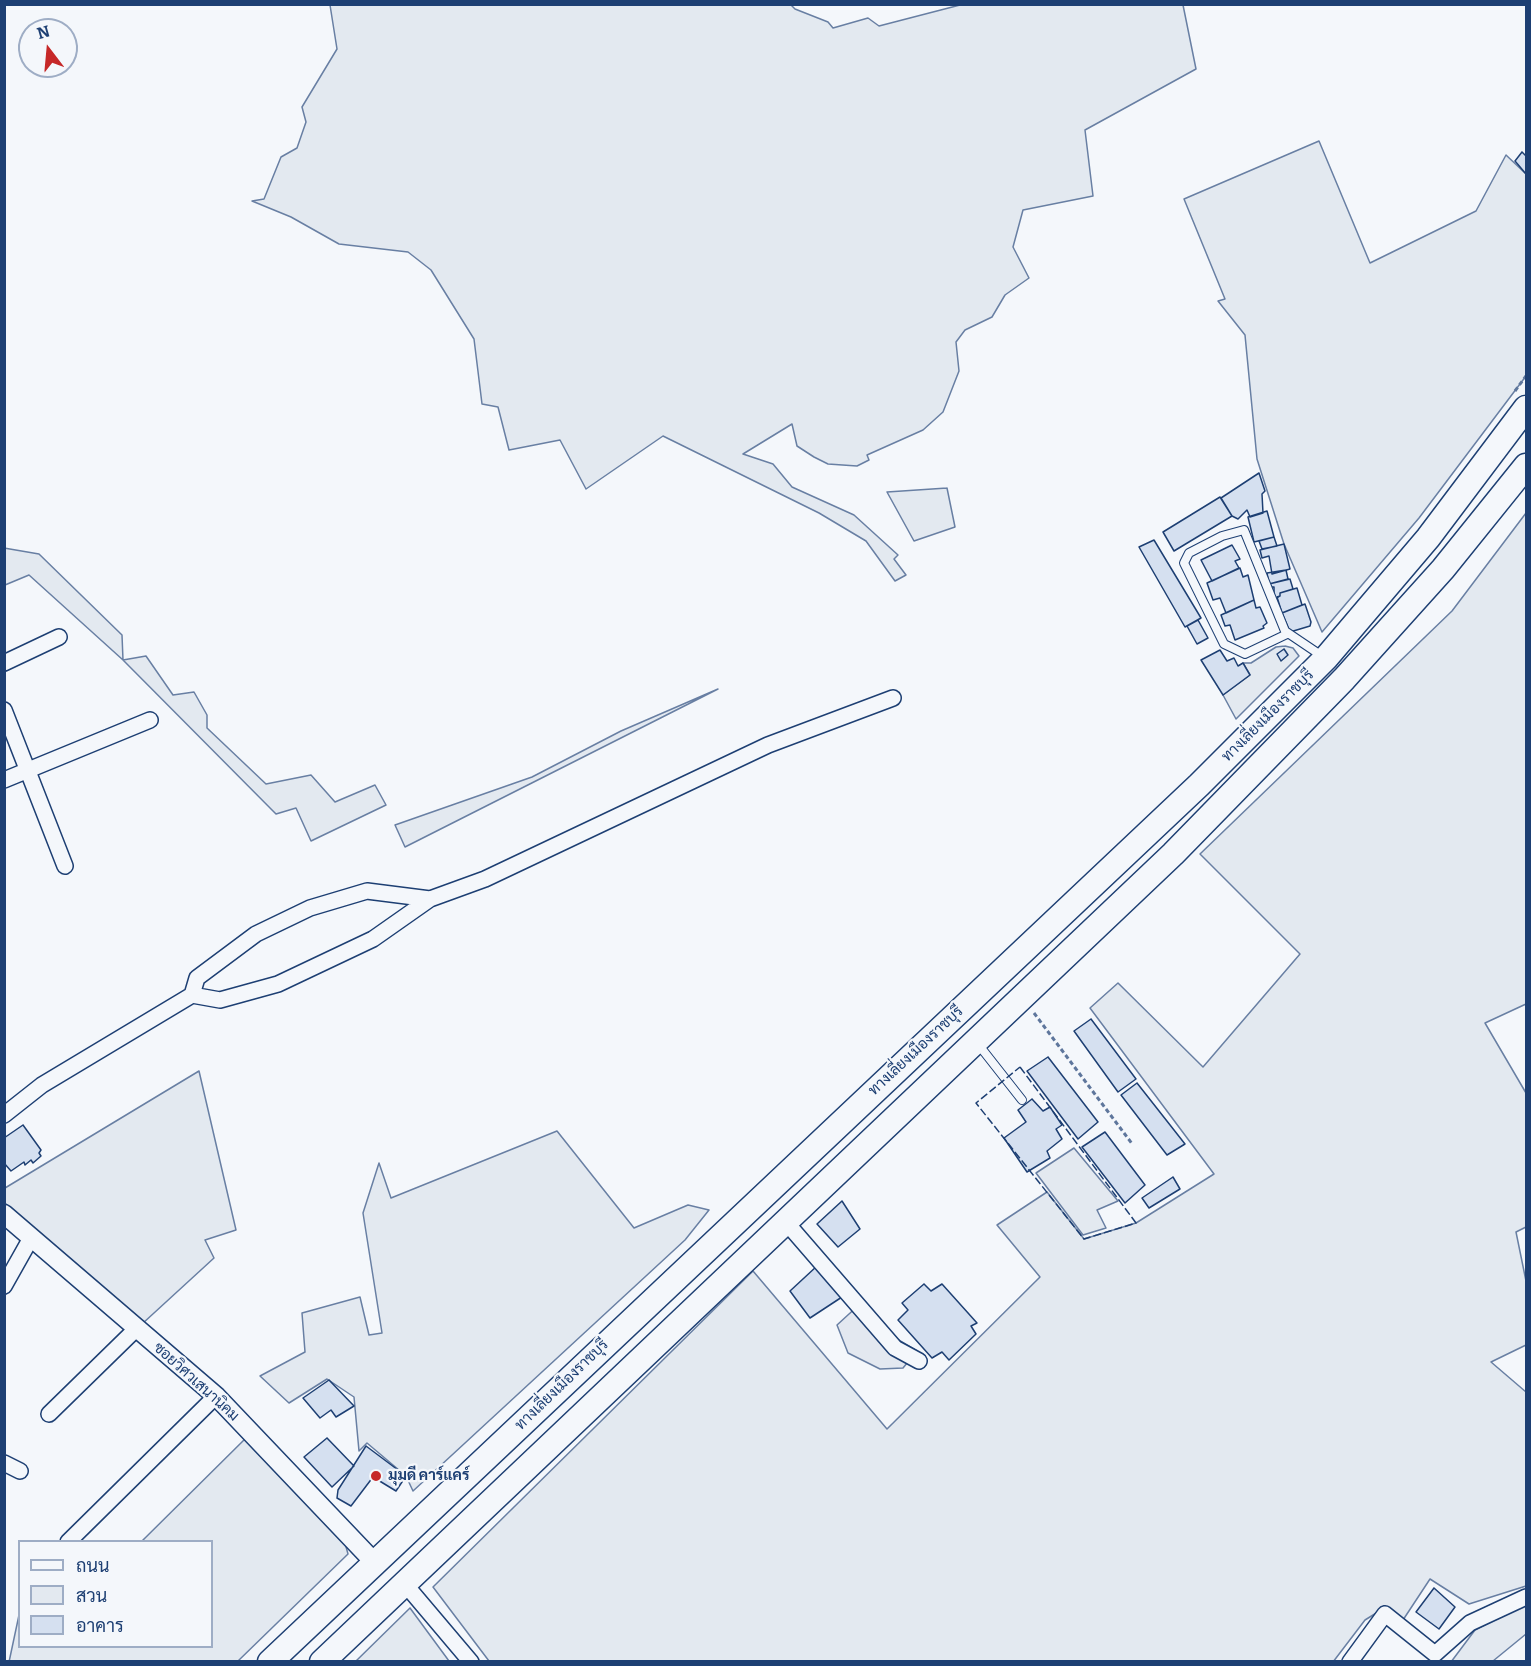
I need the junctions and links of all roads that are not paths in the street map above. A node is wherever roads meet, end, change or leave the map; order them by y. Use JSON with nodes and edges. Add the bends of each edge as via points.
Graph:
{"nodes":[{"id":1,"x":1519,"y":402,"type":"edge"},
{"id":2,"x":1527,"y":465,"type":"edge"},
{"id":3,"x":1287,"y":634,"type":"junction"},
{"id":4,"x":58,"y":637,"type":"dead end"},
{"id":5,"x":1326,"y":658,"type":"junction"},
{"id":6,"x":4,"y":663,"type":"edge"},
{"id":7,"x":893,"y":698,"type":"dead end"},
{"id":8,"x":4,"y":710,"type":"edge"},
{"id":9,"x":150,"y":720,"type":"dead end"},
{"id":10,"x":28,"y":770,"type":"junction"},
{"id":11,"x":4,"y":780,"type":"edge"},
{"id":12,"x":1200,"y":785,"type":"junction"},
{"id":13,"x":1220,"y":805,"type":"junction"},
{"id":14,"x":65,"y":866,"type":"dead end"},
{"id":15,"x":430,"y":898,"type":"junction"},
{"id":16,"x":192,"y":995,"type":"junction"},
{"id":17,"x":976,"y":1041,"type":"junction"},
{"id":18,"x":1022,"y":1100,"type":"dead end"},
{"id":19,"x":4,"y":1115,"type":"edge"},
{"id":20,"x":4,"y":1214,"type":"edge"},
{"id":21,"x":785,"y":1221,"type":"junction"},
{"id":22,"x":31,"y":1238,"type":"junction"},
{"id":23,"x":4,"y":1286,"type":"edge"},
{"id":24,"x":136,"y":1329,"type":"junction"},
{"id":25,"x":919,"y":1361,"type":"dead end"},
{"id":26,"x":216,"y":1396,"type":"junction"},
{"id":27,"x":49,"y":1414,"type":"dead end"},
{"id":28,"x":4,"y":1463,"type":"edge"},
{"id":29,"x":21,"y":1471,"type":"dead end"},
{"id":30,"x":70,"y":1540,"type":"edge"},
{"id":31,"x":375,"y":1563,"type":"junction"},
{"id":32,"x":405,"y":1584,"type":"junction"},
{"id":33,"x":1527,"y":1598,"type":"edge"},
{"id":34,"x":270,"y":1662,"type":"edge"},
{"id":35,"x":322,"y":1662,"type":"edge"},
{"id":36,"x":471,"y":1662,"type":"edge"},
{"id":37,"x":1350,"y":1662,"type":"edge"}],
"edges":[{"from":1,"to":5,"type":"main road","name":"ทางเลี่ยงเมืองราชบุรี","via":[[1428,538]]},
{"from":2,"to":13,"type":"main road","name":"ทางเลี่ยงเมืองราชบุรี","via":[[1443,569]]},
{"from":3,"to":3,"type":"lane","via":[[1244,530],[1189,553],[1184,563],[1224,644],[1245,654]]},
{"from":3,"to":5,"type":"lane"},
{"from":4,"to":6,"type":"street"},
{"from":5,"to":12,"type":"main road","name":"ทางเลี่ยงเมืองราชบุรี"},
{"from":7,"to":15,"type":"street","via":[[768,745],[485,879]]},
{"from":8,"to":10,"type":"street"},
{"from":9,"to":10,"type":"street"},
{"from":10,"to":11,"type":"street"},
{"from":10,"to":14,"type":"street"},
{"from":12,"to":13,"type":"main road"},
{"from":12,"to":31,"type":"main road","name":"ทางเลี่ยงเมืองราชบุรี"},
{"from":13,"to":17,"type":"main road","name":"ทางเลี่ยงเมืองราชบุรี"},
{"from":15,"to":16,"type":"street","via":[[374,939],[278,984],[219,1000]]},
{"from":15,"to":16,"type":"street","via":[[367,891],[310,908],[256,934],[197,978]]},
{"from":16,"to":19,"type":"street","via":[[42,1085]]},
{"from":17,"to":18,"type":"lane"},
{"from":17,"to":21,"type":"main road","name":"ทางเลี่ยงเมืองราชบุรี"},
{"from":20,"to":22,"type":"street","name":"ซอยวิศวเสนานิคม"},
{"from":21,"to":25,"type":"street","via":[[895,1348]]},
{"from":21,"to":32,"type":"main road","name":"ทางเลี่ยงเมืองราชบุรี"},
{"from":22,"to":23,"type":"street"},
{"from":22,"to":24,"type":"street","name":"ซอยวิศวเสนานิคม"},
{"from":24,"to":26,"type":"street","name":"ซอยวิศวเสนานิคม"},
{"from":24,"to":27,"type":"street"},
{"from":26,"to":30,"type":"street"},
{"from":26,"to":31,"type":"street","name":"ซอยวิศวเสนานิคม"},
{"from":28,"to":29,"type":"street"},
{"from":31,"to":34,"type":"main road","name":"ทางเลี่ยงเมืองราชบุรี"},
{"from":32,"to":35,"type":"main road","name":"ทางเลี่ยงเมืองราชบุรี"},
{"from":32,"to":36,"type":"street"},
{"from":33,"to":37,"type":"street","via":[[1470,1623],[1435,1654],[1385,1614]]}]}
